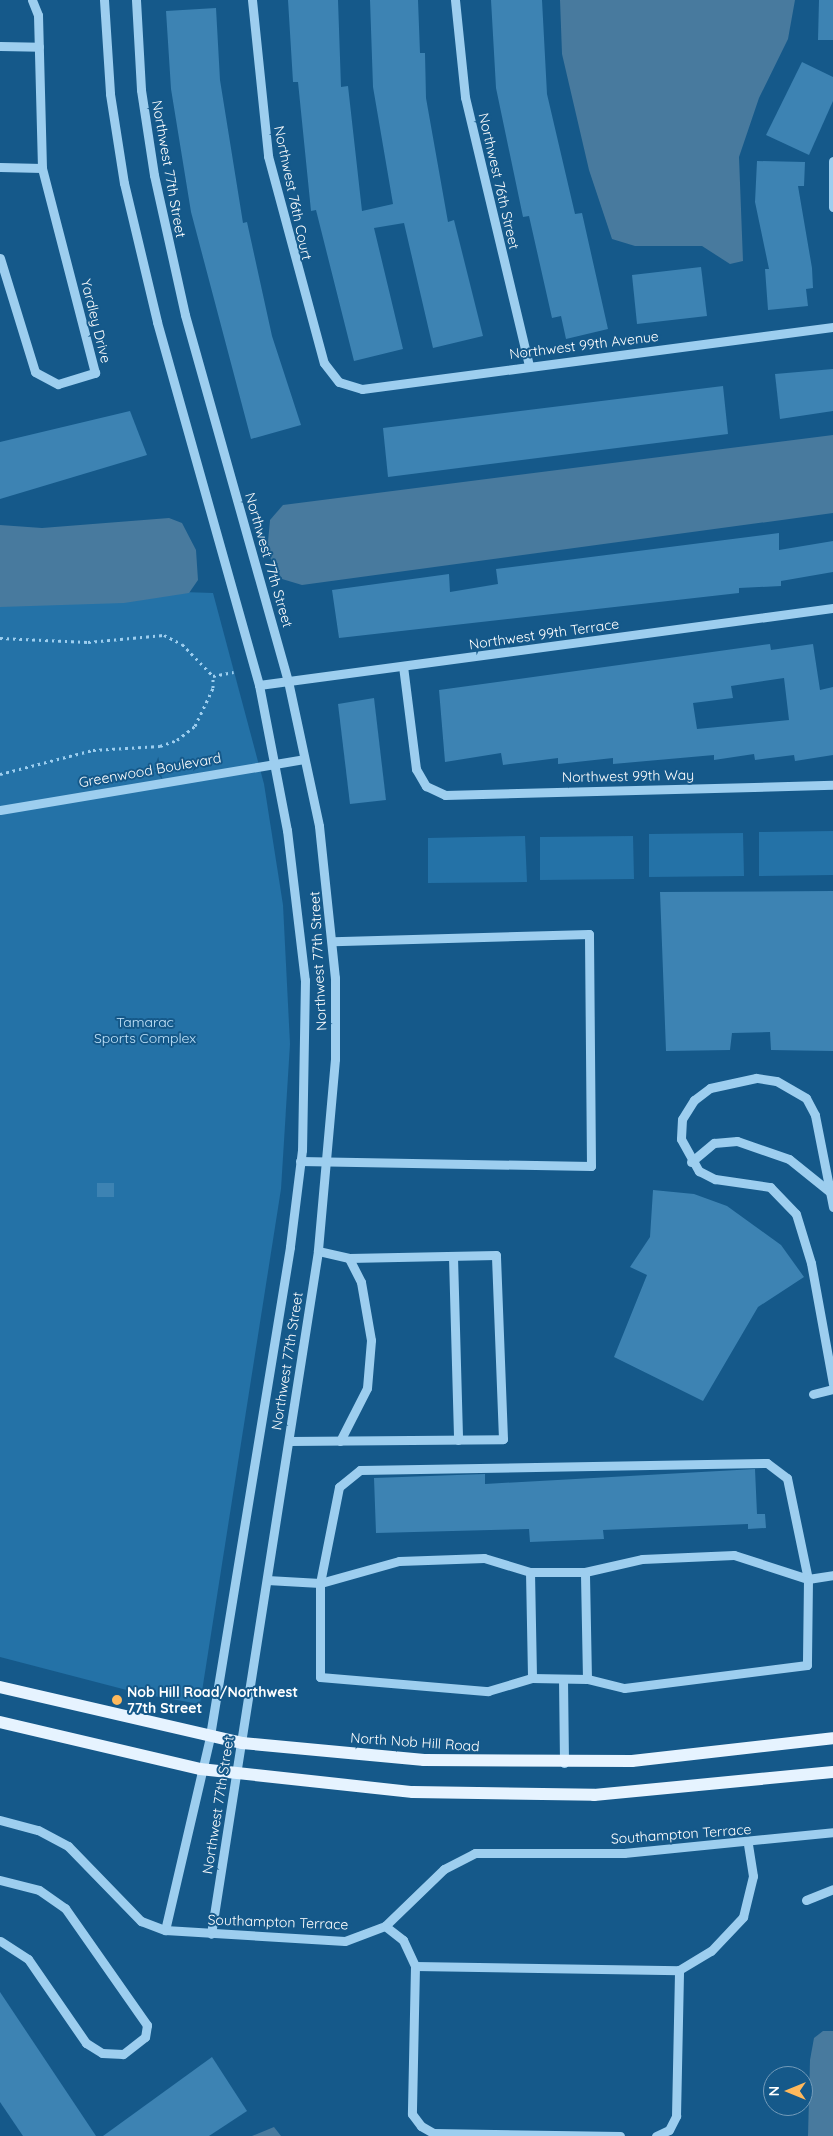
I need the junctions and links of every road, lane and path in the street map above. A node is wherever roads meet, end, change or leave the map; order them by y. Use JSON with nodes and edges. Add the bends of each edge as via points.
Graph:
{"nodes":[{"id":1,"x":32,"y":0,"type":"edge"},
{"id":2,"x":104,"y":0,"type":"edge"},
{"id":3,"x":136,"y":0,"type":"edge"},
{"id":4,"x":252,"y":0,"type":"edge"},
{"id":5,"x":455,"y":0,"type":"edge"},
{"id":6,"x":0,"y":46,"type":"edge"},
{"id":7,"x":39,"y":47,"type":"junction"},
{"id":8,"x":833,"y":161,"type":"edge"},
{"id":9,"x":0,"y":167,"type":"edge"},
{"id":10,"x":42,"y":168,"type":"junction"},
{"id":11,"x":833,"y":207,"type":"edge"},
{"id":12,"x":0,"y":258,"type":"edge"},
{"id":13,"x":833,"y":327,"type":"edge"},
{"id":14,"x":529,"y":366,"type":"junction"},
{"id":15,"x":339,"y":382,"type":"joint"},
{"id":16,"x":833,"y":608,"type":"edge"},
{"id":17,"x":0,"y":638,"type":"edge"},
{"id":18,"x":403,"y":666,"type":"junction"},
{"id":19,"x":234,"y":672,"type":"dead end"},
{"id":20,"x":213,"y":676,"type":"junction"},
{"id":21,"x":288,"y":681,"type":"junction"},
{"id":22,"x":259,"y":685,"type":"junction"},
{"id":23,"x":304,"y":759,"type":"junction"},
{"id":24,"x":275,"y":763,"type":"junction"},
{"id":25,"x":0,"y":774,"type":"edge"},
{"id":26,"x":833,"y":785,"type":"edge"},
{"id":27,"x":0,"y":810,"type":"edge"},
{"id":28,"x":333,"y":940,"type":"junction"},
{"id":29,"x":300,"y":1161,"type":"junction"},
{"id":30,"x":326,"y":1162,"type":"junction"},
{"id":31,"x":691,"y":1162,"type":"junction"},
{"id":32,"x":830,"y":1193,"type":"junction"},
{"id":33,"x":833,"y":1207,"type":"edge"},
{"id":34,"x":318,"y":1252,"type":"junction"},
{"id":35,"x":453,"y":1257,"type":"junction"},
{"id":36,"x":349,"y":1258,"type":"junction"},
{"id":37,"x":833,"y":1384,"type":"edge"},
{"id":38,"x":833,"y":1389,"type":"edge"},
{"id":39,"x":812,"y":1394,"type":"dead end"},
{"id":40,"x":458,"y":1440,"type":"junction"},
{"id":41,"x":340,"y":1441,"type":"junction"},
{"id":42,"x":289,"y":1442,"type":"junction"},
{"id":43,"x":530,"y":1572,"type":"junction"},
{"id":44,"x":585,"y":1572,"type":"junction"},
{"id":45,"x":833,"y":1575,"type":"edge"},
{"id":46,"x":808,"y":1579,"type":"junction"},
{"id":47,"x":268,"y":1580,"type":"junction"},
{"id":48,"x":320,"y":1583,"type":"junction"},
{"id":49,"x":532,"y":1678,"type":"junction"},
{"id":50,"x":563,"y":1679,"type":"junction"},
{"id":51,"x":587,"y":1679,"type":"junction"},
{"id":52,"x":0,"y":1687,"type":"edge"},
{"id":53,"x":0,"y":1722,"type":"edge"},
{"id":54,"x":210,"y":1737,"type":"junction"},
{"id":55,"x":833,"y":1738,"type":"edge"},
{"id":56,"x":242,"y":1743,"type":"junction"},
{"id":57,"x":564,"y":1763,"type":"junction"},
{"id":58,"x":200,"y":1769,"type":"junction"},
{"id":59,"x":833,"y":1772,"type":"edge"},
{"id":60,"x":237,"y":1774,"type":"junction"},
{"id":61,"x":0,"y":1820,"type":"edge"},
{"id":62,"x":833,"y":1832,"type":"edge"},
{"id":63,"x":748,"y":1843,"type":"junction"},
{"id":64,"x":0,"y":1880,"type":"edge"},
{"id":65,"x":833,"y":1889,"type":"edge"},
{"id":66,"x":806,"y":1900,"type":"dead end"},
{"id":67,"x":385,"y":1926,"type":"junction"},
{"id":68,"x":165,"y":1930,"type":"junction"},
{"id":69,"x":211,"y":1934,"type":"junction"},
{"id":70,"x":0,"y":1941,"type":"edge"},
{"id":71,"x":414,"y":1966,"type":"junction"},
{"id":72,"x":679,"y":1970,"type":"junction"},
{"id":73,"x":620,"y":2136,"type":"edge"},
{"id":74,"x":656,"y":2136,"type":"edge"}],
"edges":[{"from":1,"to":7,"type":"street"},
{"from":2,"to":22,"type":"street","name":"Northwest 77th Street","via":[[110,94],[124,183],[157,322]]},
{"from":3,"to":21,"type":"street","name":"Northwest 77th Street","via":[[141,90],[152,166],[183,306]]},
{"from":4,"to":15,"type":"street","name":"Northwest 76th Court","via":[[268,156],[324,363]]},
{"from":5,"to":14,"type":"street","name":"Northwest 76th Street","via":[[465,97]]},
{"from":6,"to":7,"type":"street"},
{"from":7,"to":10,"type":"street"},
{"from":8,"to":11,"type":"street"},
{"from":9,"to":10,"type":"street"},
{"from":10,"to":12,"type":"street","name":"Yardley Drive","via":[[95,373],[58,384],[35,372]]},
{"from":13,"to":14,"type":"street","name":"Northwest 99th Avenue"},
{"from":14,"to":15,"type":"street","name":"Northwest 99th Avenue","via":[[362,389]]},
{"from":16,"to":18,"type":"street","name":"Northwest 99th Terrace"},
{"from":17,"to":20,"type":"path","via":[[88,642],[164,636],[182,644]]},
{"from":18,"to":21,"type":"street","name":"Northwest 99th Terrace"},
{"from":18,"to":26,"type":"street","name":"Northwest 99th Way","via":[[416,769],[426,786],[446,795]]},
{"from":19,"to":20,"type":"path"},
{"from":20,"to":25,"type":"path","via":[[213,688],[194,726],[177,740],[160,746],[93,750]]},
{"from":21,"to":22,"type":"street","name":"Northwest 99th Terrace"},
{"from":21,"to":23,"type":"street","name":"Northwest 77th Street"},
{"from":22,"to":24,"type":"street","name":"Northwest 77th Street"},
{"from":23,"to":24,"type":"street","name":"Greenwood Boulevard"},
{"from":23,"to":28,"type":"street","name":"Northwest 77th Street","via":[[319,826]]},
{"from":24,"to":27,"type":"street","name":"Greenwood Boulevard"},
{"from":24,"to":29,"type":"street","name":"Northwest 77th Street","via":[[305,980],[307,1059]]},
{"from":28,"to":30,"type":"street","name":"Northwest 77th Street","via":[[335,1059]]},
{"from":28,"to":30,"type":"street","via":[[589,934],[591,1166]]},
{"from":29,"to":30,"type":"street"},
{"from":29,"to":54,"type":"street","name":"Northwest 77th Street","via":[[244,1544]]},
{"from":30,"to":34,"type":"street","name":"Northwest 77th Street"},
{"from":31,"to":32,"type":"street","via":[[714,1143],[737,1141],[789,1159]]},
{"from":31,"to":32,"type":"street","via":[[681,1139],[682,1119],[694,1100],[710,1088],[734,1081],[776,1081],[806,1098],[815,1115]]},
{"from":31,"to":37,"type":"street","via":[[715,1178],[770,1187],[796,1214],[811,1263]]},
{"from":32,"to":33,"type":"street"},
{"from":34,"to":36,"type":"street"},
{"from":34,"to":42,"type":"street","name":"Northwest 77th Street"},
{"from":35,"to":36,"type":"street"},
{"from":35,"to":40,"type":"street"},
{"from":35,"to":40,"type":"street","via":[[496,1255],[502,1439]]},
{"from":36,"to":41,"type":"street","via":[[361,1282],[371,1340],[367,1388]]},
{"from":38,"to":39,"type":"street"},
{"from":40,"to":41,"type":"street"},
{"from":41,"to":42,"type":"street"},
{"from":42,"to":47,"type":"street","name":"Northwest 77th Street"},
{"from":43,"to":44,"type":"street"},
{"from":43,"to":48,"type":"street","via":[[484,1558],[399,1561]]},
{"from":43,"to":49,"type":"street"},
{"from":44,"to":46,"type":"street","via":[[642,1559],[734,1555]]},
{"from":44,"to":51,"type":"street"},
{"from":45,"to":46,"type":"street"},
{"from":46,"to":48,"type":"street","via":[[787,1478],[767,1463],[360,1470],[339,1487]]},
{"from":46,"to":51,"type":"street","via":[[807,1665],[624,1688]]},
{"from":47,"to":48,"type":"street"},
{"from":47,"to":56,"type":"street","name":"Northwest 77th Street"},
{"from":48,"to":49,"type":"street","via":[[320,1676],[488,1691]]},
{"from":49,"to":50,"type":"street"},
{"from":50,"to":51,"type":"street"},
{"from":50,"to":57,"type":"street"},
{"from":52,"to":54,"type":"main road","name":"North Nob Hill Road"},
{"from":53,"to":58,"type":"main road"},
{"from":54,"to":56,"type":"main road","name":"North Nob Hill Road"},
{"from":54,"to":58,"type":"street","name":"Northwest 77th Street"},
{"from":55,"to":57,"type":"main road","name":"North Nob Hill Road","via":[[716,1754]]},
{"from":56,"to":57,"type":"main road","name":"North Nob Hill Road","via":[[424,1760]]},
{"from":56,"to":60,"type":"street","name":"Northwest 77th Street"},
{"from":58,"to":60,"type":"main road"},
{"from":58,"to":68,"type":"street","name":"Northwest 77th Street"},
{"from":59,"to":60,"type":"main road","via":[[722,1786],[517,1796],[412,1792]]},
{"from":60,"to":69,"type":"street","name":"Northwest 77th Street"},
{"from":61,"to":68,"type":"street","name":"Southampton Terrace","via":[[38,1830],[68,1846],[141,1921]]},
{"from":62,"to":63,"type":"street","name":"Southampton Terrace"},
{"from":63,"to":67,"type":"street","name":"Southampton Terrace","via":[[624,1853],[476,1853],[444,1869]]},
{"from":63,"to":72,"type":"street","via":[[753,1876],[743,1917],[711,1951]]},
{"from":64,"to":70,"type":"street","via":[[39,1890],[65,1908],[147,2025],[145,2037],[123,2054],[102,2053],[86,2043],[28,1959]]},
{"from":65,"to":66,"type":"street"},
{"from":67,"to":69,"type":"street","name":"Southampton Terrace","via":[[345,1941]]},
{"from":67,"to":71,"type":"street","via":[[402,1940]]},
{"from":68,"to":69,"type":"street","name":"Southampton Terrace"},
{"from":71,"to":72,"type":"street"},
{"from":71,"to":73,"type":"street","via":[[412,2114],[421,2126],[432,2133]]},
{"from":72,"to":74,"type":"street","via":[[676,2116],[669,2130]]}]}
